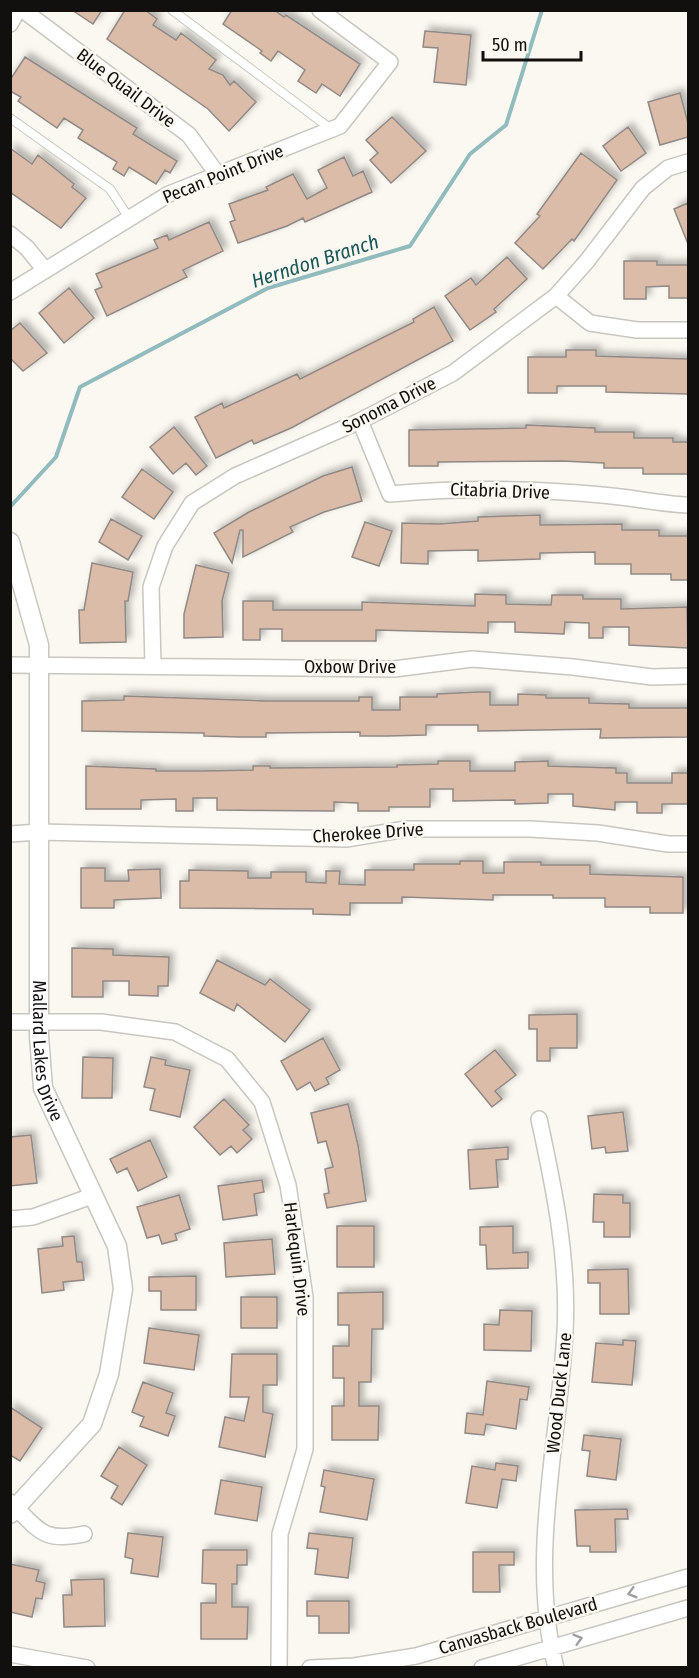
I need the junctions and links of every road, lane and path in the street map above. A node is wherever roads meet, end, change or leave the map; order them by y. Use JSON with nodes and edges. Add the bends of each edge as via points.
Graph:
{"nodes":[{"id":1,"x":18,"y":10,"type":"edge"},
{"id":2,"x":23,"y":10,"type":"edge"},
{"id":3,"x":172,"y":10,"type":"edge"},
{"id":4,"x":320,"y":10,"type":"edge"},
{"id":5,"x":10,"y":24,"type":"edge"},
{"id":6,"x":10,"y":118,"type":"edge"},
{"id":7,"x":331,"y":129,"type":"junction"},
{"id":8,"x":688,"y":162,"type":"edge"},
{"id":9,"x":218,"y":176,"type":"junction"},
{"id":10,"x":129,"y":218,"type":"junction"},
{"id":11,"x":10,"y":234,"type":"edge"},
{"id":12,"x":45,"y":270,"type":"junction"},
{"id":13,"x":10,"y":292,"type":"edge"},
{"id":14,"x":556,"y":296,"type":"junction"},
{"id":15,"x":688,"y":330,"type":"edge"},
{"id":16,"x":360,"y":421,"type":"junction"},
{"id":17,"x":688,"y":505,"type":"edge"},
{"id":18,"x":10,"y":542,"type":"edge"},
{"id":19,"x":39,"y":664,"type":"junction"},
{"id":20,"x":10,"y":665,"type":"edge"},
{"id":21,"x":153,"y":665,"type":"junction"},
{"id":22,"x":688,"y":676,"type":"edge"},
{"id":23,"x":39,"y":832,"type":"junction"},
{"id":24,"x":10,"y":834,"type":"edge"},
{"id":25,"x":688,"y":844,"type":"edge"},
{"id":26,"x":39,"y":1021,"type":"junction"},
{"id":27,"x":10,"y":1022,"type":"edge"},
{"id":28,"x":539,"y":1119,"type":"dead end"},
{"id":29,"x":92,"y":1196,"type":"junction"},
{"id":30,"x":10,"y":1220,"type":"edge"},
{"id":31,"x":13,"y":1508,"type":"edge"},
{"id":32,"x":84,"y":1534,"type":"dead end"},
{"id":33,"x":688,"y":1577,"type":"edge"},
{"id":34,"x":688,"y":1608,"type":"edge"},
{"id":35,"x":547,"y":1617,"type":"junction"},
{"id":36,"x":551,"y":1647,"type":"junction"},
{"id":37,"x":10,"y":1654,"type":"edge"},
{"id":38,"x":87,"y":1668,"type":"edge"},
{"id":39,"x":279,"y":1668,"type":"edge"},
{"id":40,"x":310,"y":1668,"type":"edge"},
{"id":41,"x":482,"y":1668,"type":"edge"},
{"id":42,"x":556,"y":1668,"type":"edge"}],
"edges":[{"from":1,"to":5,"type":"street"},
{"from":2,"to":9,"type":"street","name":"Blue Quail Drive","via":[[189,135]]},
{"from":3,"to":7,"type":"lane"},
{"from":4,"to":7,"type":"street","name":"Pecan Point Drive","via":[[390,62],[340,126]]},
{"from":6,"to":10,"type":"lane","via":[[110,189]]},
{"from":7,"to":9,"type":"street","name":"Pecan Point Drive"},
{"from":8,"to":14,"type":"street","name":"Sonoma Drive","via":[[668,168],[643,188]]},
{"from":9,"to":10,"type":"street","name":"Pecan Point Drive","via":[[169,194]]},
{"from":10,"to":12,"type":"street","name":"Pecan Point Drive"},
{"from":11,"to":12,"type":"street"},
{"from":12,"to":13,"type":"street","name":"Pecan Point Drive"},
{"from":14,"to":15,"type":"street","via":[[590,323],[637,330]]},
{"from":14,"to":16,"type":"street","name":"Sonoma Drive","via":[[453,373]]},
{"from":16,"to":17,"type":"street","name":"Citabria Drive","via":[[390,494],[449,489],[602,495]]},
{"from":16,"to":21,"type":"street","name":"Sonoma Drive","via":[[235,476],[192,503],[165,546],[151,586]]},
{"from":18,"to":19,"type":"street","name":"Mallard Lakes Drive","via":[[39,645]]},
{"from":19,"to":20,"type":"street","name":"Oxbow Drive"},
{"from":19,"to":21,"type":"street","name":"Oxbow Drive"},
{"from":19,"to":23,"type":"street","name":"Mallard Lakes Drive"},
{"from":21,"to":22,"type":"street","name":"Oxbow Drive","via":[[394,669],[472,659],[652,677]]},
{"from":23,"to":24,"type":"street","name":"Cherokee Drive"},
{"from":23,"to":25,"type":"street","name":"Cherokee Drive","via":[[346,838],[406,829],[530,829]]},
{"from":23,"to":26,"type":"street","name":"Mallard Lakes Drive"},
{"from":26,"to":27,"type":"street","name":"Harlequin Drive"},
{"from":26,"to":29,"type":"street","name":"Mallard Lakes Drive","via":[[43,1088]]},
{"from":26,"to":39,"type":"street","name":"Harlequin Drive","via":[[101,1022],[175,1032],[227,1059],[262,1102],[288,1185],[305,1297],[305,1449],[280,1534]]},
{"from":28,"to":35,"type":"street","name":"Wood Duck Lane","via":[[563,1253],[566,1328],[543,1557]]},
{"from":29,"to":30,"type":"street","via":[[33,1217]]},
{"from":29,"to":31,"type":"street","name":"Mallard Lakes Drive","via":[[117,1246],[123,1289],[109,1374],[92,1424]]},
{"from":31,"to":32,"type":"street","via":[[39,1532],[61,1539]]},
{"from":33,"to":35,"type":"street","name":"Canvasback Boulevard","one_way":true},
{"from":36,"to":34,"type":"street","name":"Canvasback Boulevard","one_way":true},
{"from":35,"to":36,"type":"street","name":"Wood Duck Lane"},
{"from":35,"to":40,"type":"street","name":"Canvasback Boulevard","via":[[416,1656]]},
{"from":36,"to":41,"type":"street","name":"Canvasback Boulevard"},
{"from":36,"to":42,"type":"street","name":"Wood Duck Lane"},
{"from":37,"to":38,"type":"street"}]}
